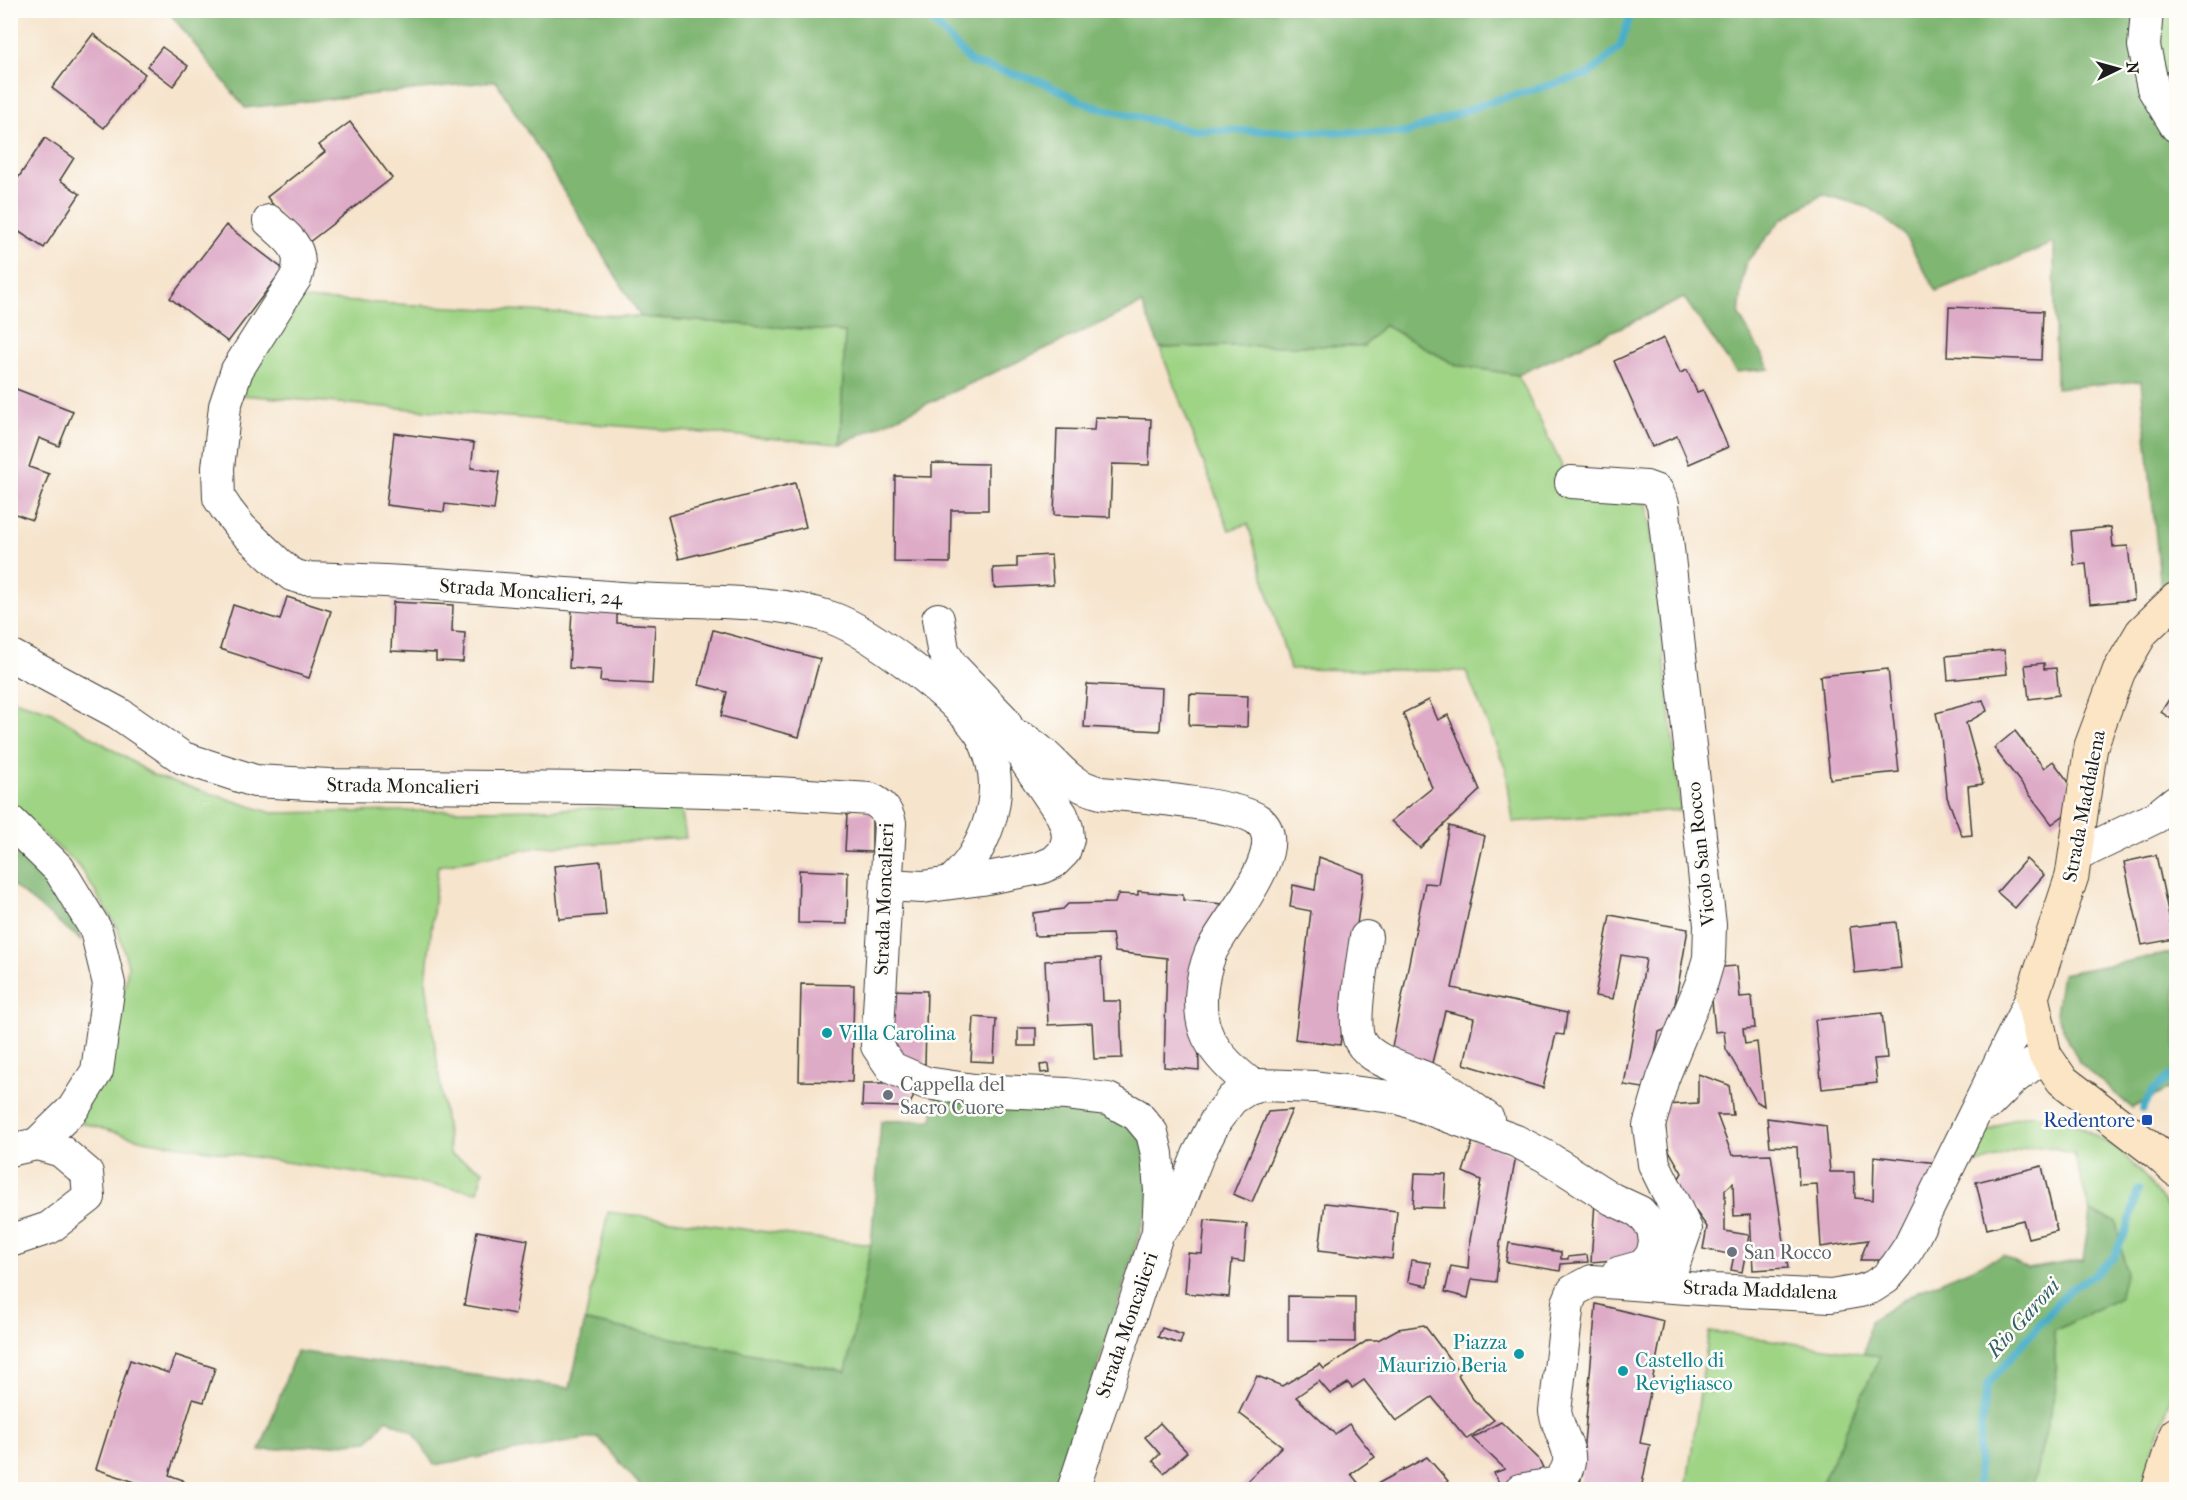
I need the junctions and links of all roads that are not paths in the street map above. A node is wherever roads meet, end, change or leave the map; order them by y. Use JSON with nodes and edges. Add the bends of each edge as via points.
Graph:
{"nodes":[{"id":1,"x":2147,"y":10,"type":"edge"},
{"id":2,"x":2176,"y":126,"type":"edge"},
{"id":3,"x":270,"y":220,"type":"dead end"},
{"id":4,"x":1571,"y":482,"type":"dead end"},
{"id":5,"x":2176,"y":598,"type":"edge"},
{"id":6,"x":938,"y":619,"type":"dead end"},
{"id":7,"x":10,"y":655,"type":"edge"},
{"id":8,"x":1010,"y":733,"type":"junction"},
{"id":9,"x":2176,"y":801,"type":"edge"},
{"id":10,"x":10,"y":821,"type":"edge"},
{"id":11,"x":2075,"y":856,"type":"junction"},
{"id":12,"x":951,"y":882,"type":"junction"},
{"id":13,"x":887,"y":885,"type":"junction"},
{"id":14,"x":1366,"y":937,"type":"dead end"},
{"id":15,"x":2032,"y":997,"type":"junction"},
{"id":16,"x":2045,"y":1054,"type":"junction"},
{"id":17,"x":1255,"y":1087,"type":"junction"},
{"id":18,"x":1970,"y":1126,"type":"junction"},
{"id":19,"x":1516,"y":1142,"type":"junction"},
{"id":20,"x":24,"y":1147,"type":"edge"},
{"id":21,"x":2176,"y":1170,"type":"edge"},
{"id":22,"x":1158,"y":1232,"type":"junction"},
{"id":23,"x":10,"y":1241,"type":"edge"},
{"id":24,"x":1605,"y":1281,"type":"junction"},
{"id":25,"x":1666,"y":1286,"type":"junction"},
{"id":26,"x":2176,"y":1434,"type":"edge"},
{"id":27,"x":1558,"y":1481,"type":"edge"},
{"id":28,"x":1073,"y":1490,"type":"edge"},
{"id":29,"x":1520,"y":1490,"type":"edge"},
{"id":30,"x":2158,"y":1490,"type":"edge"}],
"edges":[{"from":1,"to":2,"type":"street","via":[[2144,46],[2153,88]]},
{"from":3,"to":12,"type":"street","name":"Strada Moncalieri, 24","via":[[295,246],[300,266],[297,277],[237,370],[225,406],[219,444],[219,498],[249,535],[292,575],[303,578],[770,605],[834,619],[876,642],[930,683],[968,717],[987,747],[996,783],[994,804],[966,869]]},
{"from":4,"to":25,"type":"street","name":"Vicolo San Rocco","via":[[1646,487],[1657,491],[1663,504],[1710,925],[1709,958],[1702,982],[1663,1078],[1649,1126],[1654,1164],[1686,1228]]},
{"from":5,"to":11,"type":"street","name":"Strada Maddalena","via":[[2142,632],[2119,671],[2091,746]]},
{"from":6,"to":8,"type":"street","via":[[943,650],[951,665],[1003,719]]},
{"from":7,"to":13,"type":"street","name":"Strada Moncalieri","via":[[118,713],[183,758],[255,781],[777,793],[870,800],[879,803],[890,823]]},
{"from":8,"to":12,"type":"street","via":[[1062,815],[1068,839],[1064,852],[1040,868]]},
{"from":8,"to":17,"type":"street","via":[[1030,743],[1084,789],[1237,810],[1259,820],[1265,828],[1267,855],[1210,954],[1202,993],[1208,1038],[1231,1067]]},
{"from":9,"to":11,"type":"street","via":[[2156,817]]},
{"from":10,"to":20,"type":"street","via":[[59,869],[78,900],[96,930],[109,984],[97,1071],[73,1109]]},
{"from":11,"to":15,"type":"street","name":"Strada Maddalena"},
{"from":12,"to":13,"type":"street"},
{"from":13,"to":22,"type":"street","name":"Strada Moncalieri","via":[[878,1046],[885,1060],[892,1068],[926,1083],[1108,1099],[1137,1115],[1152,1132],[1157,1154]]},
{"from":14,"to":19,"type":"street","via":[[1359,982],[1359,1041],[1376,1058],[1440,1085]]},
{"from":15,"to":16,"type":"street"},
{"from":15,"to":18,"type":"street","name":"Strada Maddalena"},
{"from":16,"to":18,"type":"street","name":"Strada Maddalena","via":[[2013,1080]]},
{"from":16,"to":21,"type":"street","via":[[2062,1080]]},
{"from":17,"to":19,"type":"street","via":[[1314,1087],[1399,1098]]},
{"from":17,"to":22,"type":"street","via":[[1232,1099],[1216,1120],[1176,1212]]},
{"from":18,"to":25,"type":"street","name":"Strada Maddalena","via":[[1909,1246],[1886,1278],[1872,1287],[1831,1296]]},
{"from":19,"to":24,"type":"street","via":[[1640,1212],[1649,1221],[1655,1242],[1653,1255],[1643,1266]]},
{"from":20,"to":23,"type":"street","via":[[61,1151],[87,1173],[89,1197],[49,1228]]},
{"from":22,"to":28,"type":"street","name":"Strada Moncalieri"},
{"from":24,"to":25,"type":"street","name":"Strada Maddalena"},
{"from":24,"to":27,"type":"street","via":[[1582,1285],[1573,1291],[1568,1303],[1555,1411],[1570,1450],[1570,1462]]},
{"from":26,"to":30,"type":"street"},
{"from":27,"to":29,"type":"street"}]}
